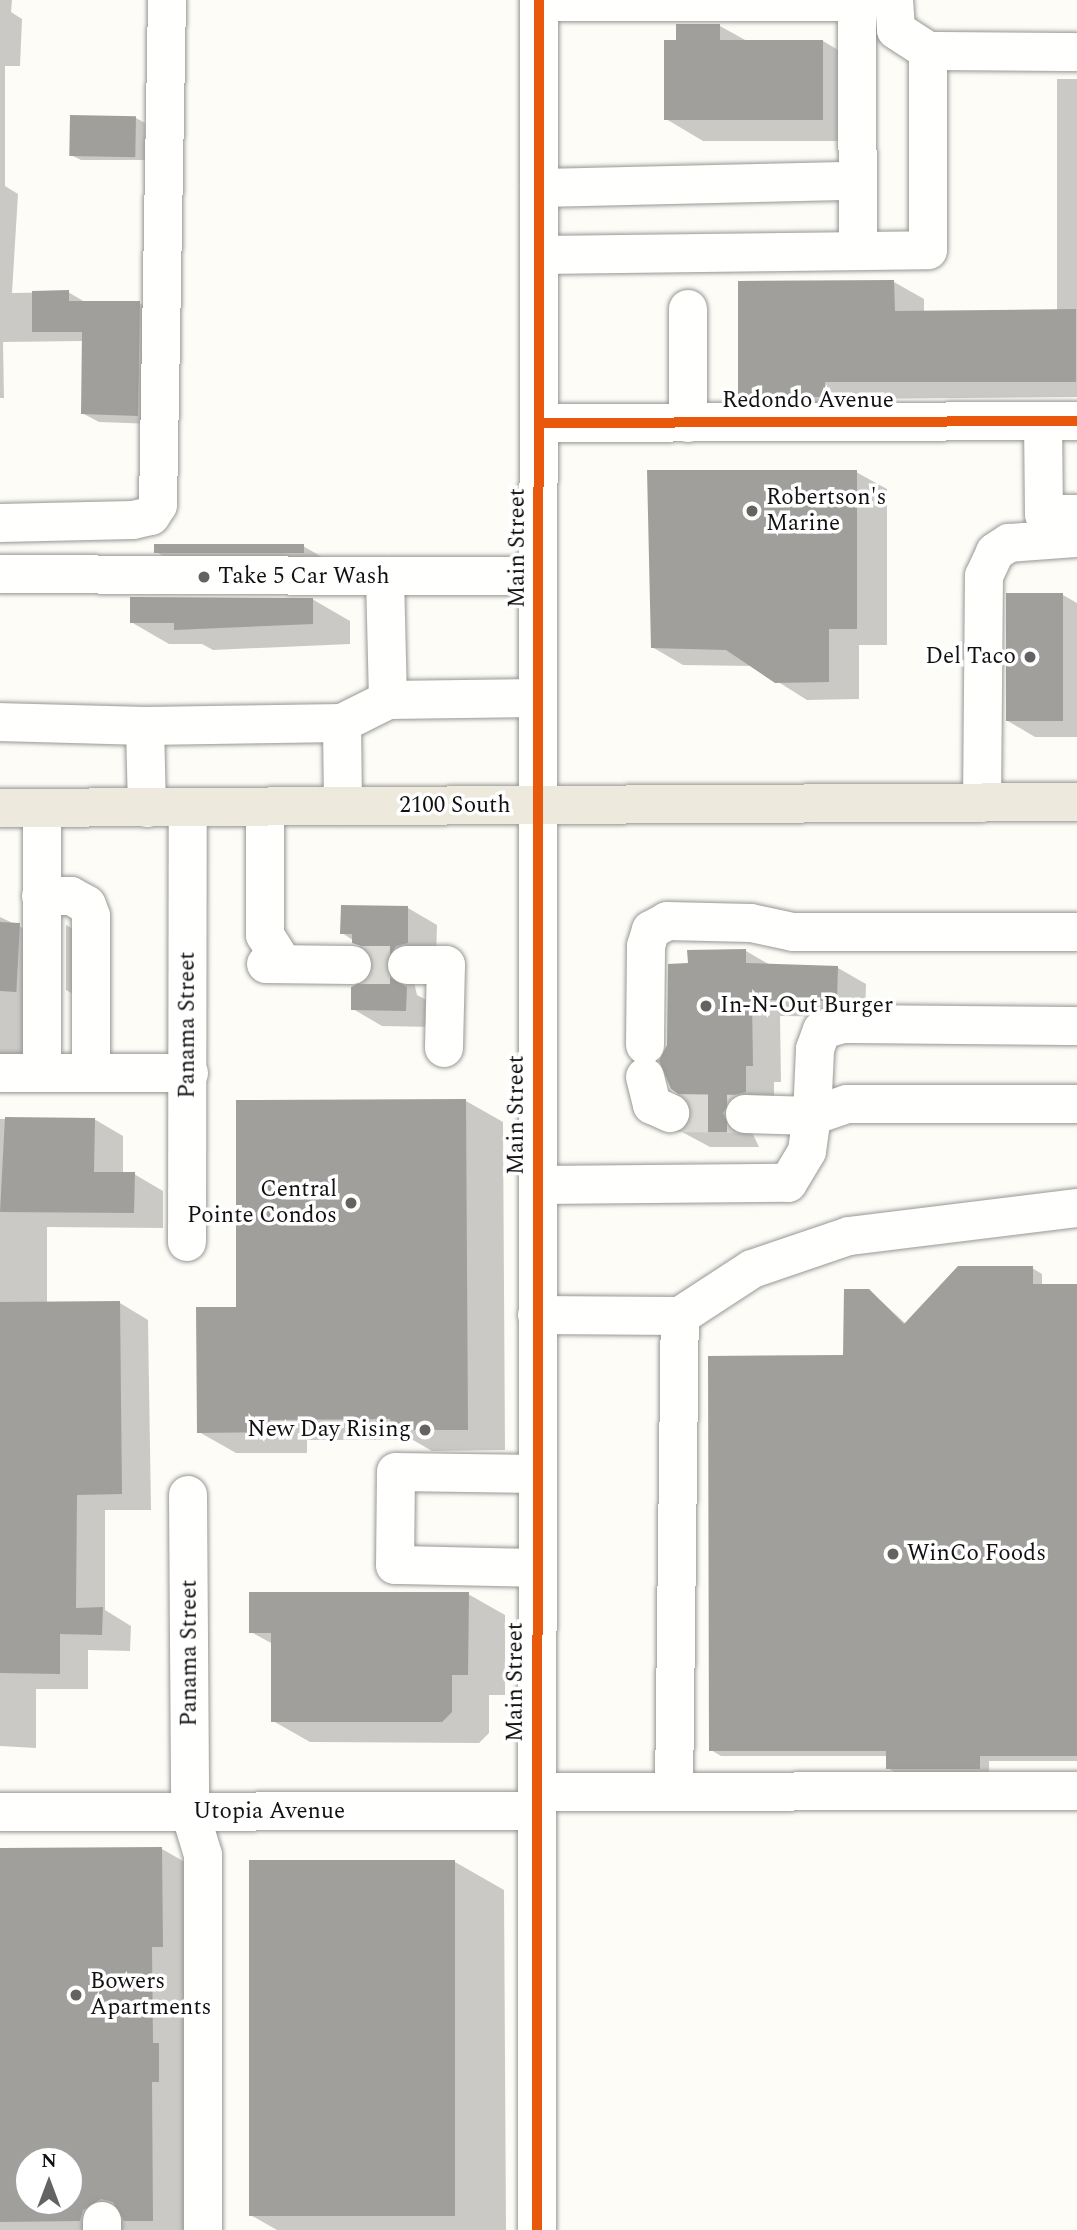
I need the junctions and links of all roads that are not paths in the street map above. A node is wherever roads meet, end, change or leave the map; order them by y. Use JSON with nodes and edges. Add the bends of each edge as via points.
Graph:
{"nodes":[{"id":1,"x":167,"y":0,"type":"edge"},
{"id":2,"x":894,"y":0,"type":"edge"},
{"id":3,"x":539,"y":1,"type":"edge"},
{"id":4,"x":928,"y":51,"type":"junction"},
{"id":5,"x":1077,"y":52,"type":"edge"},
{"id":6,"x":857,"y":181,"type":"junction"},
{"id":7,"x":539,"y":188,"type":"junction"},
{"id":8,"x":858,"y":251,"type":"junction"},
{"id":9,"x":539,"y":255,"type":"junction"},
{"id":10,"x":688,"y":309,"type":"dead end"},
{"id":11,"x":1060,"y":421,"type":"edge"},
{"id":12,"x":539,"y":423,"type":"junction"},
{"id":13,"x":688,"y":423,"type":"junction"},
{"id":14,"x":1077,"y":514,"type":"edge"},
{"id":15,"x":0,"y":523,"type":"edge"},
{"id":16,"x":1077,"y":538,"type":"edge"},
{"id":17,"x":0,"y":574,"type":"edge"},
{"id":18,"x":385,"y":576,"type":"junction"},
{"id":19,"x":538,"y":576,"type":"junction"},
{"id":20,"x":538,"y":698,"type":"junction"},
{"id":21,"x":388,"y":700,"type":"junction"},
{"id":22,"x":0,"y":722,"type":"edge"},
{"id":23,"x":342,"y":723,"type":"junction"},
{"id":24,"x":145,"y":726,"type":"junction"},
{"id":25,"x":1077,"y":802,"type":"edge"},
{"id":26,"x":982,"y":803,"type":"junction"},
{"id":27,"x":538,"y":805,"type":"junction"},
{"id":28,"x":343,"y":806,"type":"junction"},
{"id":29,"x":147,"y":807,"type":"junction"},
{"id":30,"x":188,"y":807,"type":"junction"},
{"id":31,"x":265,"y":807,"type":"junction"},
{"id":32,"x":0,"y":808,"type":"edge"},
{"id":33,"x":42,"y":808,"type":"junction"},
{"id":34,"x":41,"y":896,"type":"junction"},
{"id":35,"x":1077,"y":932,"type":"edge"},
{"id":36,"x":352,"y":965,"type":"tunnel mouth"},
{"id":37,"x":407,"y":965,"type":"tunnel mouth"},
{"id":38,"x":1077,"y":1026,"type":"edge"},
{"id":39,"x":444,"y":1048,"type":"dead end"},
{"id":40,"x":0,"y":1073,"type":"edge"},
{"id":41,"x":42,"y":1073,"type":"junction"},
{"id":42,"x":91,"y":1073,"type":"junction"},
{"id":43,"x":189,"y":1073,"type":"junction"},
{"id":44,"x":1077,"y":1104,"type":"edge"},
{"id":45,"x":670,"y":1114,"type":"dead end"},
{"id":46,"x":745,"y":1114,"type":"tunnel mouth"},
{"id":47,"x":812,"y":1116,"type":"junction"},
{"id":48,"x":538,"y":1185,"type":"junction"},
{"id":49,"x":1077,"y":1209,"type":"edge"},
{"id":50,"x":187,"y":1242,"type":"dead end"},
{"id":51,"x":537,"y":1315,"type":"junction"},
{"id":52,"x":680,"y":1316,"type":"junction"},
{"id":53,"x":537,"y":1474,"type":"junction"},
{"id":54,"x":188,"y":1495,"type":"dead end"},
{"id":55,"x":537,"y":1567,"type":"junction"},
{"id":56,"x":1077,"y":1791,"type":"edge"},
{"id":57,"x":674,"y":1792,"type":"junction"},
{"id":58,"x":537,"y":1801,"type":"junction"},
{"id":59,"x":0,"y":1812,"type":"edge"},
{"id":60,"x":190,"y":1812,"type":"junction"},
{"id":61,"x":202,"y":2230,"type":"edge"},
{"id":62,"x":537,"y":2230,"type":"edge"}],
"edges":[{"from":1,"to":15,"type":"street","via":[[158,505],[151,516],[133,520]]},
{"from":2,"to":4,"type":"street","via":[[896,30]]},
{"from":3,"to":6,"type":"street","via":[[857,2]]},
{"from":3,"to":7,"type":"street","name":"Main Street"},
{"from":4,"to":5,"type":"street"},
{"from":4,"to":8,"type":"street","via":[[928,250]]},
{"from":6,"to":7,"type":"street"},
{"from":6,"to":8,"type":"street"},
{"from":7,"to":9,"type":"street","name":"Main Street"},
{"from":8,"to":9,"type":"street"},
{"from":9,"to":12,"type":"street","name":"Main Street"},
{"from":10,"to":13,"type":"street"},
{"from":11,"to":13,"type":"street","name":"Redondo Avenue"},
{"from":11,"to":14,"type":"street","via":[[1044,514]]},
{"from":12,"to":13,"type":"street","name":"Redondo Avenue"},
{"from":12,"to":19,"type":"street","name":"Main Street"},
{"from":16,"to":26,"type":"street","via":[[1009,543],[995,552],[986,569],[981,594]]},
{"from":17,"to":18,"type":"street"},
{"from":18,"to":19,"type":"street"},
{"from":18,"to":21,"type":"street"},
{"from":19,"to":20,"type":"street","name":"Main Street"},
{"from":20,"to":21,"type":"street"},
{"from":20,"to":27,"type":"street","name":"Main Street"},
{"from":21,"to":23,"type":"street"},
{"from":22,"to":24,"type":"street"},
{"from":23,"to":24,"type":"street"},
{"from":23,"to":28,"type":"street"},
{"from":24,"to":29,"type":"street"},
{"from":25,"to":26,"type":"main road","name":"2100 South"},
{"from":26,"to":27,"type":"main road","name":"2100 South"},
{"from":27,"to":28,"type":"main road","name":"2100 South"},
{"from":27,"to":48,"type":"street","name":"Main Street"},
{"from":28,"to":31,"type":"main road","name":"2100 South"},
{"from":29,"to":30,"type":"main road","name":"2100 South"},
{"from":29,"to":33,"type":"main road","name":"2100 South"},
{"from":30,"to":31,"type":"main road","name":"2100 South"},
{"from":30,"to":43,"type":"street","name":"Panama Street"},
{"from":31,"to":36,"type":"street","via":[[265,934],[274,964]]},
{"from":32,"to":33,"type":"main road","name":"2100 South"},
{"from":33,"to":34,"type":"street"},
{"from":34,"to":41,"type":"street"},
{"from":34,"to":42,"type":"street","via":[[71,896],[87,905],[91,916]]},
{"from":35,"to":45,"type":"street","via":[[793,932],[751,923],[667,921],[651,930],[646,946],[645,1061],[652,1105]]},
{"from":37,"to":39,"type":"street","via":[[446,965]]},
{"from":38,"to":47,"type":"street","via":[[843,1024],[822,1030],[815,1049]]},
{"from":40,"to":41,"type":"street"},
{"from":41,"to":42,"type":"street"},
{"from":42,"to":43,"type":"street"},
{"from":43,"to":50,"type":"street","name":"Panama Street"},
{"from":44,"to":47,"type":"street","via":[[847,1104]]},
{"from":46,"to":47,"type":"street"},
{"from":47,"to":48,"type":"street","via":[[807,1151],[788,1183]]},
{"from":48,"to":51,"type":"street","name":"Main Street"},
{"from":49,"to":52,"type":"street","via":[[849,1236],[752,1269]]},
{"from":51,"to":52,"type":"street"},
{"from":51,"to":53,"type":"street","name":"Main Street"},
{"from":52,"to":57,"type":"street"},
{"from":53,"to":55,"type":"street","name":"Main Street"},
{"from":53,"to":55,"type":"street","via":[[396,1472],[396,1565]]},
{"from":54,"to":60,"type":"street","name":"Panama Street"},
{"from":55,"to":58,"type":"street","name":"Main Street"},
{"from":56,"to":57,"type":"street","name":"Utopia Avenue"},
{"from":57,"to":58,"type":"street","name":"Utopia Avenue"},
{"from":58,"to":60,"type":"street","name":"Utopia Avenue"},
{"from":58,"to":62,"type":"street","name":"Main Street"},
{"from":59,"to":60,"type":"street","name":"Utopia Avenue"},
{"from":60,"to":61,"type":"street","name":"Panama Street","via":[[202,1855]]}]}
